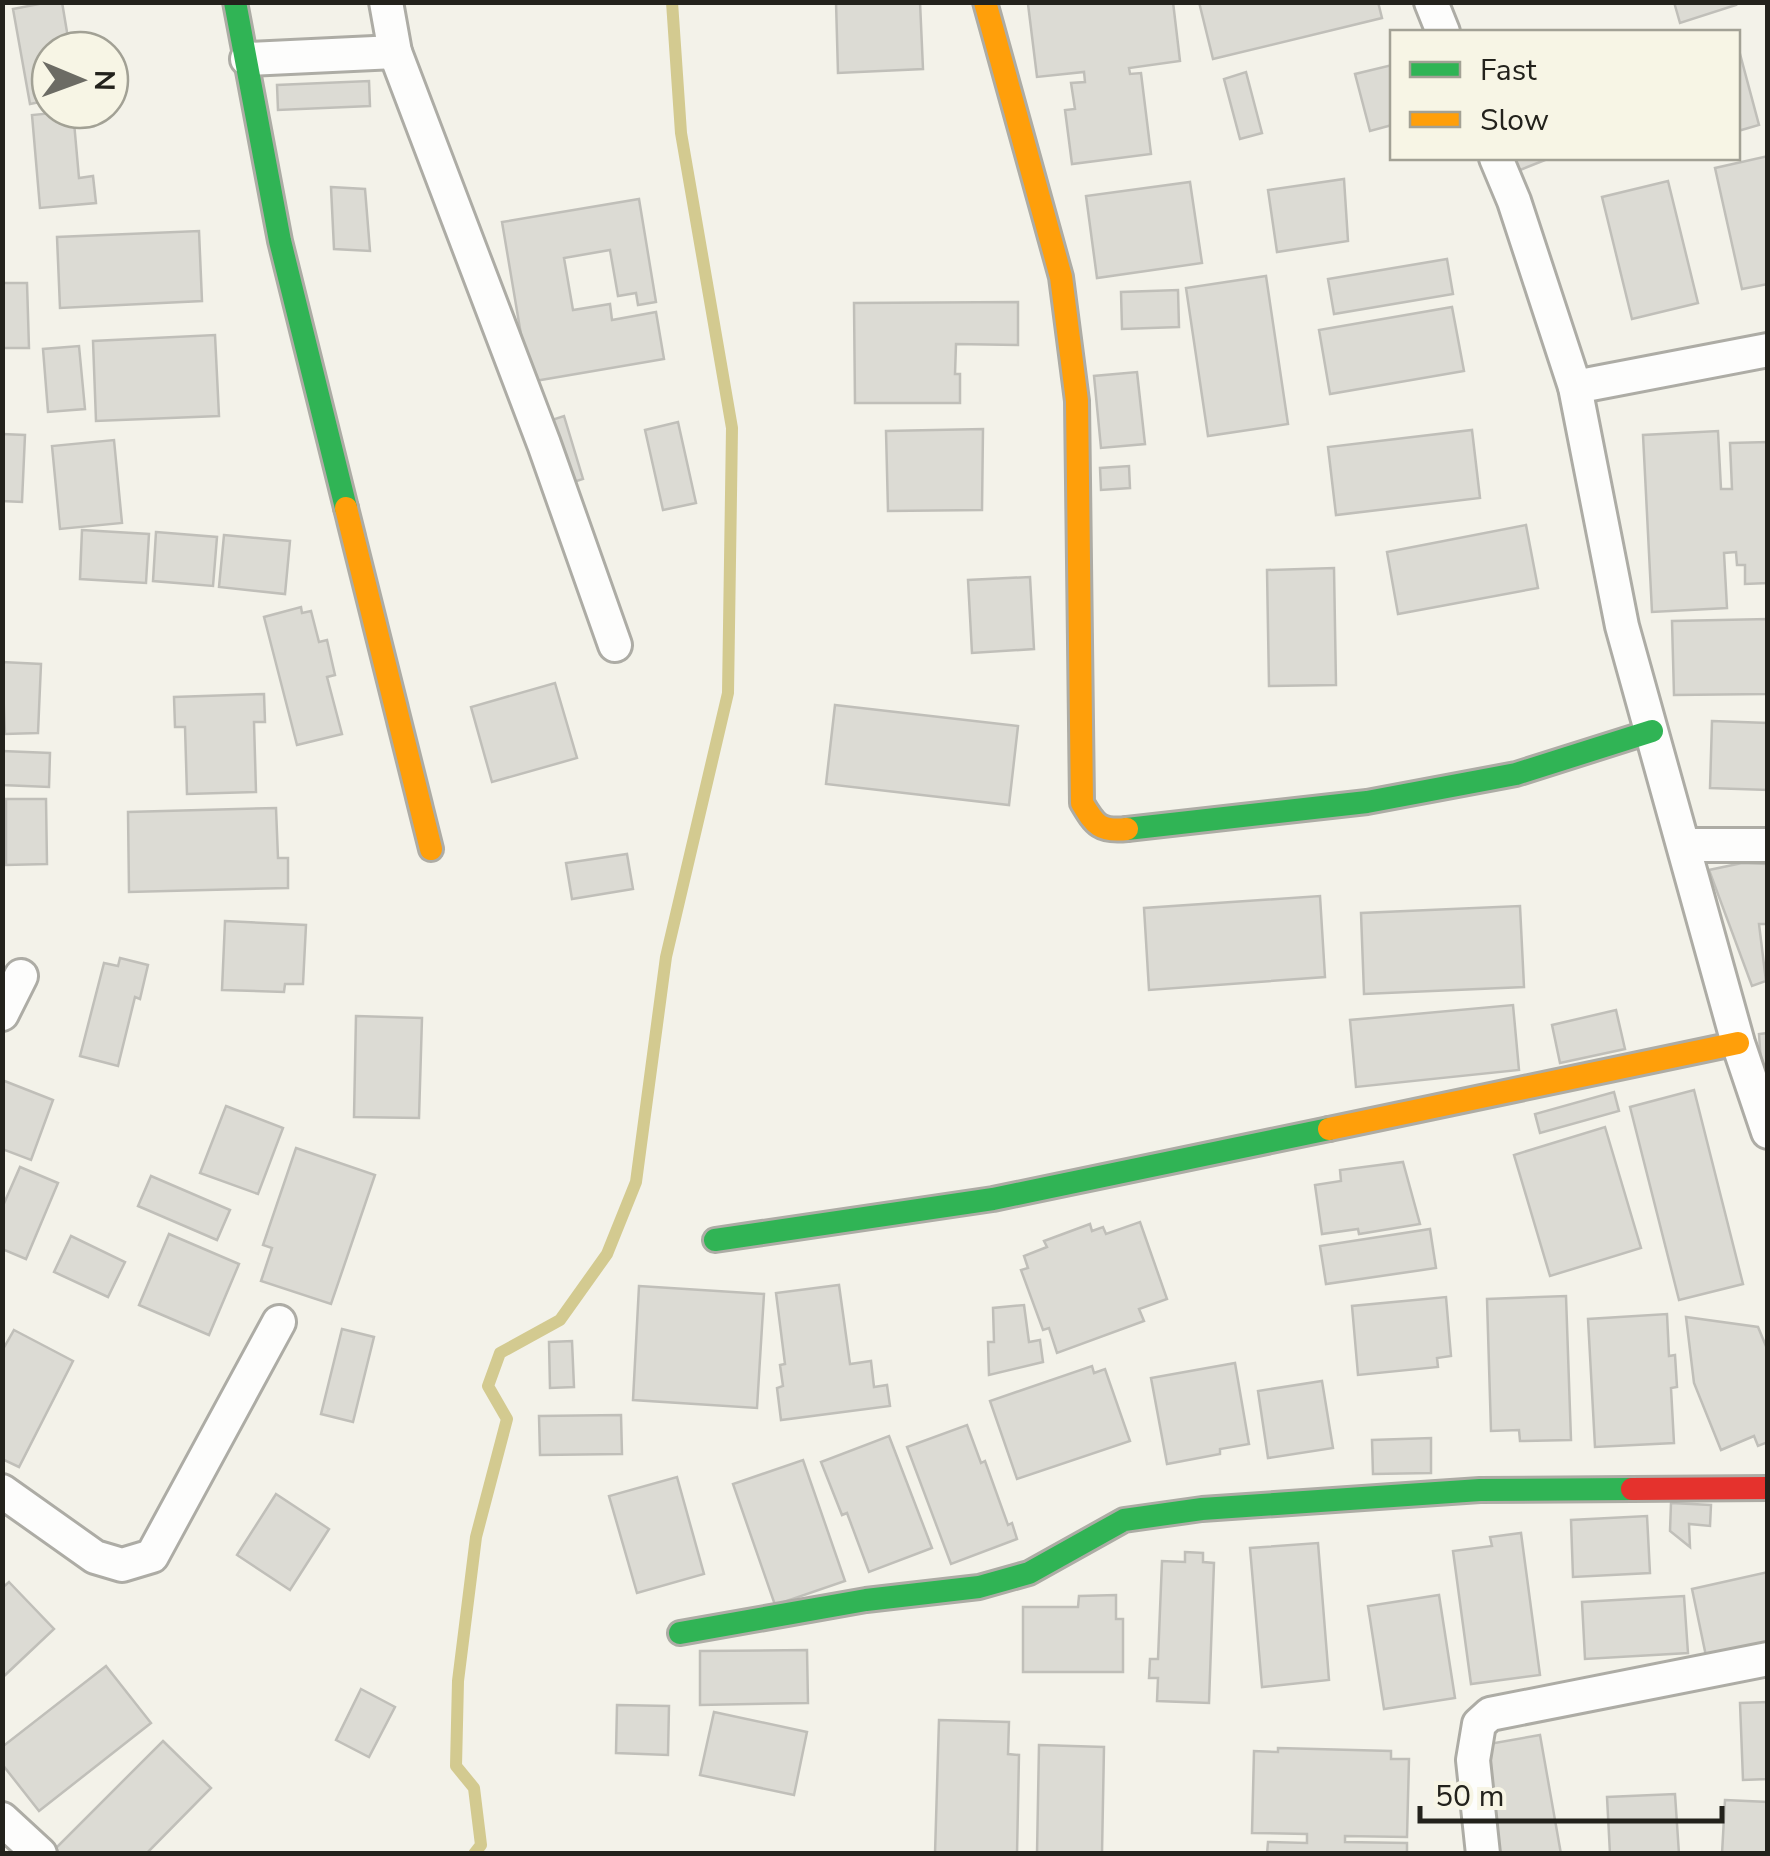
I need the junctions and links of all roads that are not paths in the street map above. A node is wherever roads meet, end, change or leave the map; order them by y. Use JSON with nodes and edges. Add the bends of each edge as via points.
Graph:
{"nodes":[{"id":1,"x":234,"y":2,"type":"edge"},
{"id":2,"x":386,"y":2,"type":"edge"},
{"id":3,"x":984,"y":2,"type":"edge"},
{"id":4,"x":1431,"y":2,"type":"edge"},
{"id":5,"x":1442,"y":30,"type":"edge"},
{"id":6,"x":394,"y":52,"type":"junction"},
{"id":7,"x":246,"y":59,"type":"junction"},
{"id":8,"x":1497,"y":160,"type":"edge"},
{"id":9,"x":1768,"y":350,"type":"edge"},
{"id":10,"x":1575,"y":386,"type":"junction"},
{"id":11,"x":615,"y":645,"type":"dead end"},
{"id":12,"x":1652,"y":731,"type":"junction"},
{"id":13,"x":1685,"y":844,"type":"junction"},
{"id":14,"x":1768,"y":845,"type":"edge"},
{"id":15,"x":432,"y":850,"type":"dead end"},
{"id":16,"x":20,"y":976,"type":"dead end"},
{"id":17,"x":2,"y":1014,"type":"edge"},
{"id":18,"x":1738,"y":1042,"type":"junction"},
{"id":19,"x":1768,"y":1132,"type":"edge"},
{"id":20,"x":715,"y":1240,"type":"dead end"},
{"id":21,"x":279,"y":1322,"type":"dead end"},
{"id":22,"x":1768,"y":1488,"type":"edge"},
{"id":23,"x":2,"y":1492,"type":"edge"},
{"id":24,"x":680,"y":1633,"type":"dead end"},
{"id":25,"x":1768,"y":1660,"type":"edge"},
{"id":26,"x":2,"y":1818,"type":"edge"},
{"id":27,"x":40,"y":1854,"type":"edge"},
{"id":28,"x":1484,"y":1854,"type":"edge"}],
"edges":[{"from":1,"to":7,"type":"street"},
{"from":2,"to":6,"type":"street"},
{"from":3,"to":12,"type":"street","via":[[1063,295],[1077,400],[1082,803],[1095,825],[1106,831],[1368,802],[1516,774]]},
{"from":4,"to":5,"type":"street"},
{"from":6,"to":7,"type":"street"},
{"from":6,"to":11,"type":"street"},
{"from":7,"to":15,"type":"street","via":[[280,241]]},
{"from":8,"to":10,"type":"street"},
{"from":9,"to":10,"type":"street"},
{"from":10,"to":12,"type":"street","via":[[1622,626]]},
{"from":12,"to":13,"type":"street"},
{"from":13,"to":14,"type":"street"},
{"from":13,"to":18,"type":"street"},
{"from":16,"to":17,"type":"street"},
{"from":18,"to":19,"type":"street"},
{"from":18,"to":20,"type":"street","via":[[993,1199]]},
{"from":21,"to":23,"type":"street","via":[[152,1556],[122,1565],[95,1558]]},
{"from":22,"to":24,"type":"street","via":[[1480,1490],[1202,1508],[1124,1520],[1029,1573],[979,1587]]},
{"from":25,"to":28,"type":"street","via":[[1490,1714],[1479,1724],[1473,1760]]},
{"from":26,"to":27,"type":"street"}]}
